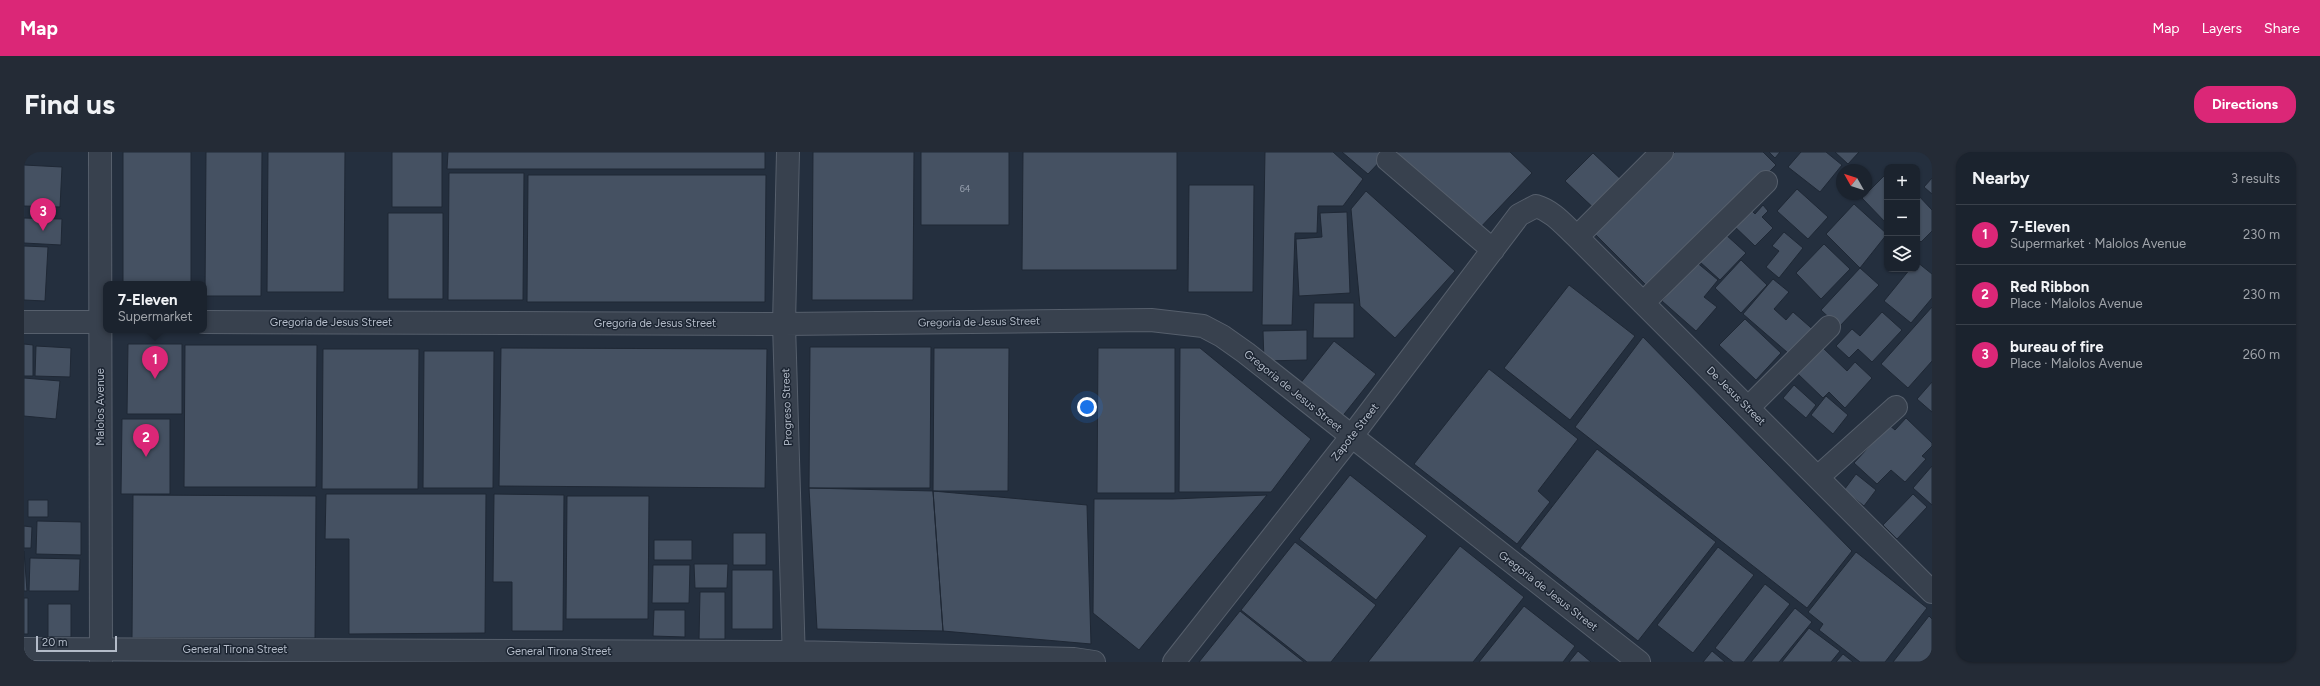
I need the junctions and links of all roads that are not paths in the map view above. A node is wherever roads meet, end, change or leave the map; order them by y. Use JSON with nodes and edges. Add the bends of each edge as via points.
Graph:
{"nodes":[{"id":1,"x":100,"y":152,"type":"edge"},
{"id":2,"x":788,"y":152,"type":"edge"},
{"id":3,"x":1662,"y":152,"type":"edge"},
{"id":4,"x":1388,"y":160,"type":"dead end"},
{"id":5,"x":1766,"y":182,"type":"dead end"},
{"id":6,"x":1536,"y":206,"type":"joint"},
{"id":7,"x":1577,"y":237,"type":"junction"},
{"id":8,"x":1493,"y":250,"type":"junction"},
{"id":9,"x":1643,"y":303,"type":"junction"},
{"id":10,"x":24,"y":322,"type":"edge"},
{"id":11,"x":103,"y":322,"type":"edge"},
{"id":12,"x":207,"y":322,"type":"edge"},
{"id":13,"x":784,"y":324,"type":"junction"},
{"id":14,"x":1829,"y":327,"type":"dead end"},
{"id":15,"x":1896,"y":407,"type":"dead end"},
{"id":16,"x":1748,"y":408,"type":"junction"},
{"id":17,"x":1351,"y":438,"type":"junction"},
{"id":18,"x":1818,"y":478,"type":"junction"},
{"id":19,"x":1932,"y":592,"type":"edge"},
{"id":20,"x":24,"y":649,"type":"edge"},
{"id":21,"x":101,"y":655,"type":"edge"},
{"id":22,"x":708,"y":657,"type":"edge"},
{"id":23,"x":794,"y":657,"type":"edge"},
{"id":24,"x":1094,"y":662,"type":"edge"},
{"id":25,"x":1174,"y":662,"type":"edge"},
{"id":26,"x":1638,"y":662,"type":"edge"}],
"edges":[{"from":1,"to":11,"type":"street","name":"Malolos Avenue"},
{"from":2,"to":13,"type":"street","name":"Progreso Street"},
{"from":3,"to":7,"type":"street"},
{"from":4,"to":8,"type":"street"},
{"from":5,"to":9,"type":"street"},
{"from":6,"to":7,"type":"street","name":"De Jesus Street","via":[[1554,214]]},
{"from":6,"to":8,"type":"street","name":"Zapote Street","via":[[1519,215]]},
{"from":7,"to":9,"type":"street","name":"De Jesus Street"},
{"from":8,"to":17,"type":"street","name":"Zapote Street"},
{"from":9,"to":16,"type":"street","name":"De Jesus Street"},
{"from":10,"to":11,"type":"street"},
{"from":11,"to":21,"type":"street","name":"Malolos Avenue"},
{"from":12,"to":13,"type":"street","name":"Gregoria de Jesus Street"},
{"from":13,"to":17,"type":"street","name":"Gregoria de Jesus Street","via":[[1151,320],[1204,326],[1240,348]]},
{"from":13,"to":23,"type":"street","name":"Progreso Street"},
{"from":14,"to":16,"type":"street"},
{"from":15,"to":18,"type":"street"},
{"from":16,"to":18,"type":"street","name":"De Jesus Street"},
{"from":17,"to":25,"type":"street","name":"Zapote Street"},
{"from":17,"to":26,"type":"street","name":"Gregoria de Jesus Street"},
{"from":18,"to":19,"type":"street","name":"De Jesus Street"},
{"from":20,"to":21,"type":"street","name":"General Tirona Street"},
{"from":21,"to":22,"type":"street","name":"General Tirona Street"},
{"from":22,"to":23,"type":"street","name":"General Tirona Street"},
{"from":23,"to":24,"type":"street","name":"General Tirona Street","via":[[1074,659]]}]}
